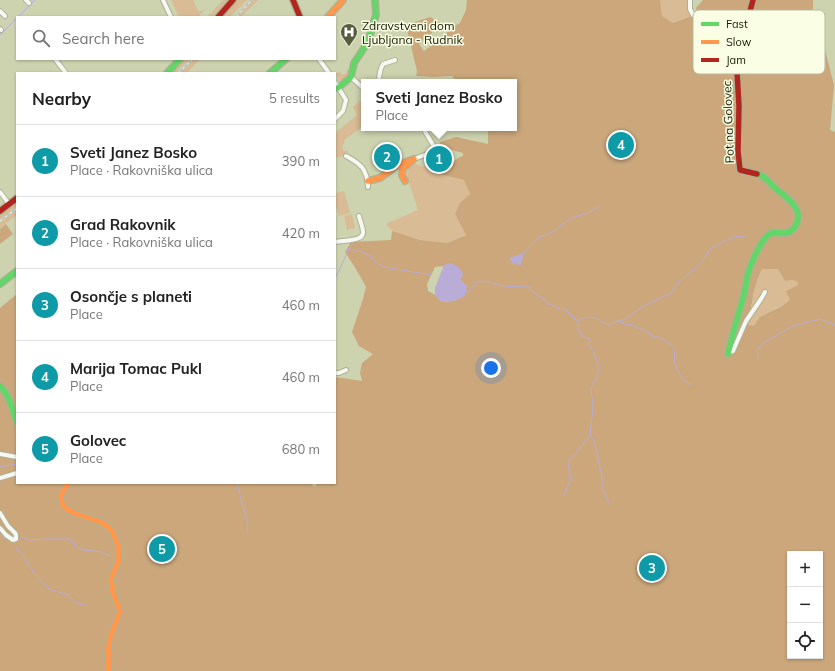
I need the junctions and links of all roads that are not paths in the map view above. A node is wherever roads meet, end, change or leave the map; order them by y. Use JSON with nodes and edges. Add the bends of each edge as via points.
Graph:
{"nodes":[{"id":1,"x":163,"y":0,"type":"edge"},
{"id":2,"x":233,"y":0,"type":"edge"},
{"id":3,"x":293,"y":0,"type":"edge"},
{"id":4,"x":343,"y":0,"type":"edge"},
{"id":5,"x":375,"y":0,"type":"edge"},
{"id":6,"x":690,"y":0,"type":"edge"},
{"id":7,"x":753,"y":0,"type":"edge"},
{"id":8,"x":750,"y":10,"type":"edge"},
{"id":9,"x":0,"y":11,"type":"edge"},
{"id":10,"x":693,"y":15,"type":"edge"},
{"id":11,"x":5,"y":16,"type":"dead end"},
{"id":12,"x":171,"y":16,"type":"edge"},
{"id":13,"x":219,"y":16,"type":"edge"},
{"id":14,"x":300,"y":16,"type":"edge"},
{"id":15,"x":329,"y":16,"type":"edge"},
{"id":16,"x":55,"y":60,"type":"edge"},
{"id":17,"x":179,"y":60,"type":"edge"},
{"id":18,"x":285,"y":60,"type":"edge"},
{"id":19,"x":320,"y":60,"type":"edge"},
{"id":20,"x":394,"y":60,"type":"dead end"},
{"id":21,"x":65,"y":72,"type":"edge"},
{"id":22,"x":168,"y":72,"type":"edge"},
{"id":23,"x":271,"y":72,"type":"edge"},
{"id":24,"x":328,"y":72,"type":"edge"},
{"id":25,"x":737,"y":74,"type":"edge"},
{"id":26,"x":351,"y":77,"type":"junction"},
{"id":27,"x":379,"y":79,"type":"edge"},
{"id":28,"x":336,"y":84,"type":"edge"},
{"id":29,"x":361,"y":86,"type":"edge"},
{"id":30,"x":338,"y":88,"type":"junction"},
{"id":31,"x":336,"y":118,"type":"edge"},
{"id":32,"x":425,"y":131,"type":"edge"},
{"id":33,"x":346,"y":156,"type":"dead end"},
{"id":34,"x":414,"y":159,"type":"junction"},
{"id":35,"x":405,"y":181,"type":"dead end"},
{"id":36,"x":368,"y":184,"type":"joint"},
{"id":37,"x":0,"y":192,"type":"edge"},
{"id":38,"x":16,"y":199,"type":"edge"},
{"id":39,"x":10,"y":204,"type":"junction"},
{"id":40,"x":0,"y":211,"type":"edge"},
{"id":41,"x":359,"y":216,"type":"dead end"},
{"id":42,"x":336,"y":242,"type":"edge"},
{"id":43,"x":16,"y":272,"type":"edge"},
{"id":44,"x":0,"y":284,"type":"edge"},
{"id":45,"x":765,"y":292,"type":"dead end"},
{"id":46,"x":728,"y":353,"type":"joint"},
{"id":47,"x":346,"y":370,"type":"dead end"},
{"id":48,"x":336,"y":373,"type":"edge"},
{"id":49,"x":0,"y":386,"type":"edge"},
{"id":50,"x":16,"y":418,"type":"edge"},
{"id":51,"x":0,"y":454,"type":"edge"},
{"id":52,"x":16,"y":457,"type":"edge"},
{"id":53,"x":16,"y":473,"type":"edge"},
{"id":54,"x":0,"y":478,"type":"edge"},
{"id":55,"x":67,"y":484,"type":"edge"},
{"id":56,"x":0,"y":513,"type":"edge"},
{"id":57,"x":0,"y":528,"type":"edge"},
{"id":58,"x":109,"y":671,"type":"edge"}],
"edges":[{"from":1,"to":12,"type":"street"},
{"from":2,"to":13,"type":"street"},
{"from":3,"to":14,"type":"street"},
{"from":4,"to":15,"type":"street"},
{"from":5,"to":26,"type":"street","via":[[376,15],[372,31],[354,63]]},
{"from":6,"to":10,"type":"street"},
{"from":7,"to":8,"type":"street","name":"Pot na Golovec"},
{"from":9,"to":11,"type":"street"},
{"from":16,"to":21,"type":"street"},
{"from":17,"to":22,"type":"street"},
{"from":18,"to":23,"type":"street"},
{"from":19,"to":24,"type":"street"},
{"from":20,"to":27,"type":"street","via":[[383,64]]},
{"from":25,"to":46,"type":"street","name":"Pot na Golovec","via":[[740,170],[763,176],[768,180],[795,206],[798,218],[788,233],[774,232],[760,247],[748,276]]},
{"from":26,"to":29,"type":"street"},
{"from":26,"to":30,"type":"street"},
{"from":28,"to":30,"type":"street"},
{"from":30,"to":31,"type":"street","via":[[346,102],[343,111]]},
{"from":32,"to":34,"type":"street","via":[[434,149]]},
{"from":33,"to":36,"type":"street","via":[[365,171]]},
{"from":34,"to":35,"type":"street","via":[[403,168],[402,175]]},
{"from":34,"to":36,"type":"street","via":[[398,165]]},
{"from":37,"to":39,"type":"street"},
{"from":38,"to":39,"type":"street"},
{"from":39,"to":40,"type":"street"},
{"from":41,"to":42,"type":"street","via":[[363,235],[356,239]]},
{"from":43,"to":44,"type":"street"},
{"from":45,"to":46,"type":"street","via":[[746,320],[733,351]]},
{"from":47,"to":48,"type":"street"},
{"from":49,"to":50,"type":"street","via":[[12,404]]},
{"from":51,"to":52,"type":"street"},
{"from":53,"to":54,"type":"street"},
{"from":55,"to":58,"type":"street","via":[[61,494],[64,506],[108,526],[119,548],[118,566],[112,573],[111,582],[120,612],[109,641]]},
{"from":56,"to":57,"type":"street","via":[[16,535],[16,539],[13,540]]}]}
